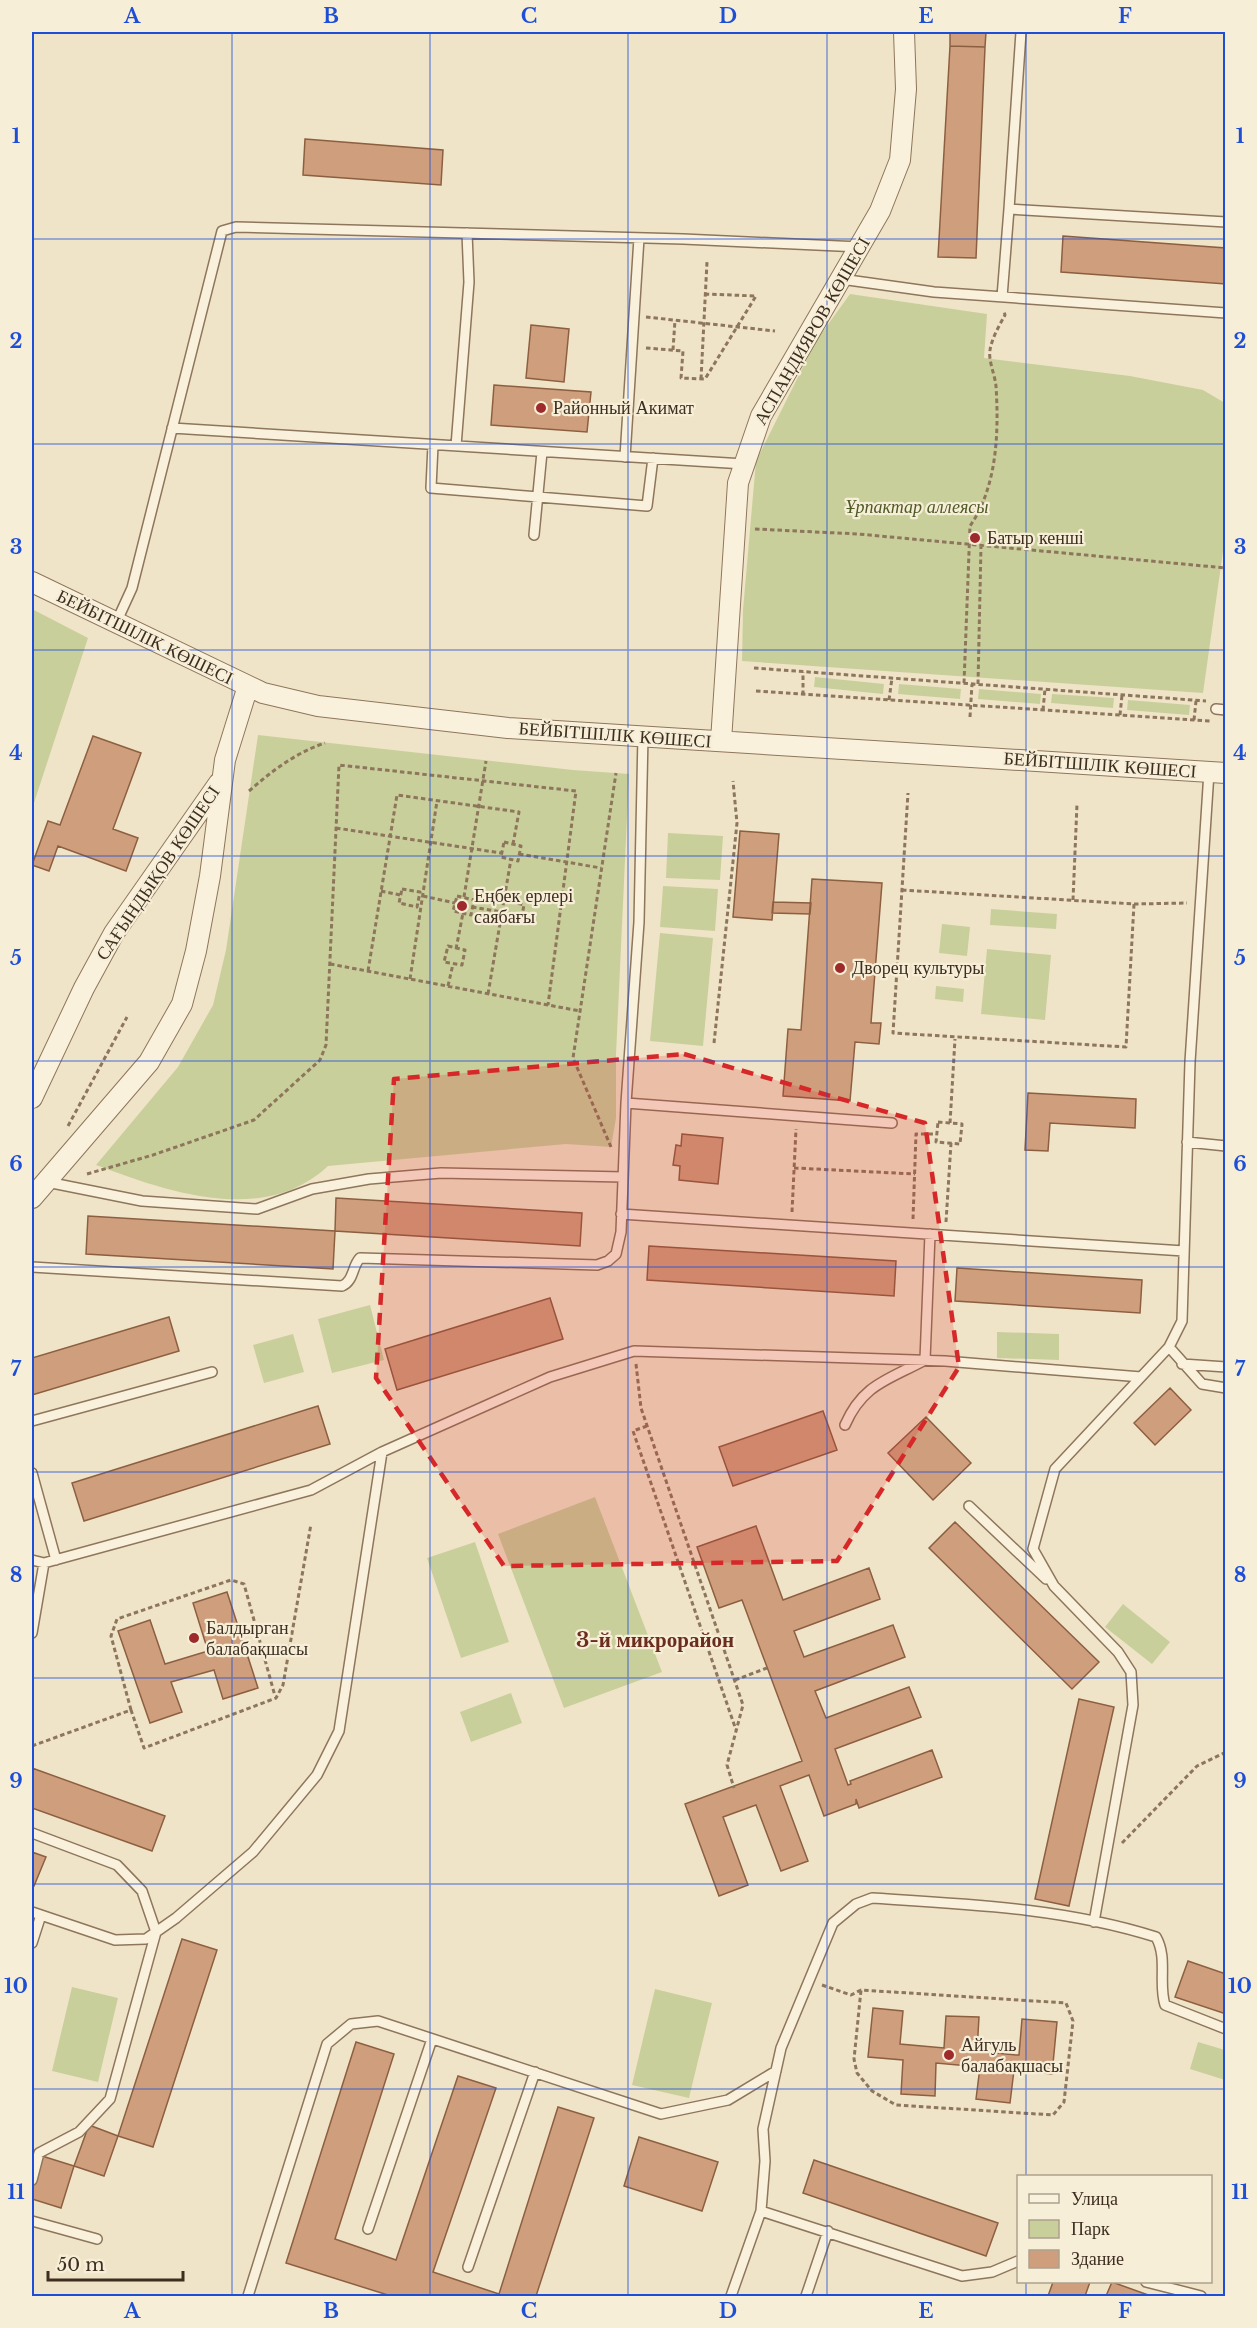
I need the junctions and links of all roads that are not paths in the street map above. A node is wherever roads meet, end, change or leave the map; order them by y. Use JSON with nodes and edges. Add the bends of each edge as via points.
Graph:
{"nodes":[{"id":1,"x":904,"y":32,"type":"edge"},
{"id":2,"x":1021,"y":32,"type":"edge"},
{"id":3,"x":1009,"y":209,"type":"junction"},
{"id":4,"x":1226,"y":222,"type":"edge"},
{"id":5,"x":467,"y":233,"type":"junction"},
{"id":6,"x":639,"y":238,"type":"junction"},
{"id":7,"x":860,"y":247,"type":"junction"},
{"id":8,"x":841,"y":279,"type":"junction"},
{"id":9,"x":1002,"y":297,"type":"junction"},
{"id":10,"x":1226,"y":313,"type":"edge"},
{"id":11,"x":172,"y":428,"type":"junction"},
{"id":12,"x":433,"y":445,"type":"junction"},
{"id":13,"x":456,"y":446,"type":"junction"},
{"id":14,"x":542,"y":452,"type":"junction"},
{"id":15,"x":625,"y":457,"type":"junction"},
{"id":16,"x":653,"y":459,"type":"junction"},
{"id":17,"x":744,"y":464,"type":"junction"},
{"id":18,"x":537,"y":497,"type":"junction"},
{"id":19,"x":534,"y":535,"type":"dead end"},
{"id":20,"x":32,"y":582,"type":"edge"},
{"id":21,"x":116,"y":623,"type":"junction"},
{"id":22,"x":248,"y":686,"type":"junction"},
{"id":23,"x":644,"y":736,"type":"junction"},
{"id":24,"x":721,"y":741,"type":"junction"},
{"id":25,"x":1217,"y":773,"type":"edge"},
{"id":26,"x":222,"y":778,"type":"junction"},
{"id":27,"x":32,"y":1098,"type":"edge"},
{"id":28,"x":626,"y":1103,"type":"junction"},
{"id":29,"x":892,"y":1123,"type":"dead end"},
{"id":30,"x":1187,"y":1142,"type":"junction"},
{"id":31,"x":1226,"y":1146,"type":"edge"},
{"id":32,"x":623,"y":1177,"type":"junction"},
{"id":33,"x":45,"y":1181,"type":"junction"},
{"id":34,"x":32,"y":1198,"type":"edge"},
{"id":35,"x":621,"y":1214,"type":"junction"},
{"id":36,"x":930,"y":1234,"type":"junction"},
{"id":37,"x":1184,"y":1251,"type":"junction"},
{"id":38,"x":32,"y":1267,"type":"edge"},
{"id":39,"x":1169,"y":1347,"type":"junction"},
{"id":40,"x":925,"y":1360,"type":"junction"},
{"id":41,"x":1182,"y":1364,"type":"junction"},
{"id":42,"x":1226,"y":1367,"type":"edge"},
{"id":43,"x":212,"y":1372,"type":"dead end"},
{"id":44,"x":1141,"y":1377,"type":"junction"},
{"id":45,"x":1226,"y":1388,"type":"edge"},
{"id":46,"x":32,"y":1421,"type":"edge"},
{"id":47,"x":845,"y":1425,"type":"dead end"},
{"id":48,"x":382,"y":1452,"type":"junction"},
{"id":49,"x":32,"y":1473,"type":"edge"},
{"id":50,"x":969,"y":1506,"type":"dead end"},
{"id":51,"x":32,"y":1560,"type":"edge"},
{"id":52,"x":56,"y":1560,"type":"junction"},
{"id":53,"x":44,"y":1563,"type":"junction"},
{"id":54,"x":1054,"y":1586,"type":"junction"},
{"id":55,"x":32,"y":1633,"type":"edge"},
{"id":56,"x":32,"y":1833,"type":"edge"},
{"id":57,"x":36,"y":1914,"type":"edge"},
{"id":58,"x":1094,"y":1922,"type":"junction"},
{"id":59,"x":156,"y":1932,"type":"junction"},
{"id":60,"x":32,"y":1943,"type":"edge"},
{"id":61,"x":1226,"y":2029,"type":"edge"},
{"id":62,"x":432,"y":2039,"type":"junction"},
{"id":63,"x":776,"y":2071,"type":"junction"},
{"id":64,"x":535,"y":2072,"type":"junction"},
{"id":65,"x":32,"y":2180,"type":"edge"},
{"id":66,"x":761,"y":2211,"type":"junction"},
{"id":67,"x":32,"y":2220,"type":"edge"},
{"id":68,"x":369,"y":2229,"type":"dead end"},
{"id":69,"x":828,"y":2231,"type":"junction"},
{"id":70,"x":97,"y":2239,"type":"dead end"},
{"id":71,"x":1017,"y":2261,"type":"edge"},
{"id":72,"x":468,"y":2267,"type":"dead end"},
{"id":73,"x":1150,"y":2283,"type":"edge"},
{"id":74,"x":248,"y":2296,"type":"edge"},
{"id":75,"x":731,"y":2296,"type":"edge"},
{"id":76,"x":806,"y":2296,"type":"edge"},
{"id":77,"x":1201,"y":2296,"type":"edge"}],
"edges":[{"from":1,"to":7,"type":"street","name":"АСПАНДИЯРОВ КӨШЕСІ","via":[[906,89],[900,160],[880,211]]},
{"from":2,"to":3,"type":"lane"},
{"from":3,"to":4,"type":"lane"},
{"from":3,"to":9,"type":"lane"},
{"from":5,"to":6,"type":"lane"},
{"from":5,"to":11,"type":"lane","via":[[236,227],[222,231]]},
{"from":5,"to":13,"type":"lane","via":[[469,282]]},
{"from":6,"to":7,"type":"lane"},
{"from":6,"to":15,"type":"lane"},
{"from":7,"to":8,"type":"street","name":"АСПАНДИЯРОВ КӨШЕСІ"},
{"from":8,"to":9,"type":"lane"},
{"from":8,"to":17,"type":"street","name":"АСПАНДИЯРОВ КӨШЕСІ","via":[[760,416]]},
{"from":9,"to":10,"type":"lane"},
{"from":11,"to":12,"type":"lane"},
{"from":11,"to":21,"type":"lane","via":[[132,588]]},
{"from":12,"to":13,"type":"lane"},
{"from":12,"to":18,"type":"lane","via":[[431,488]]},
{"from":13,"to":14,"type":"lane"},
{"from":14,"to":15,"type":"lane"},
{"from":14,"to":18,"type":"lane"},
{"from":15,"to":16,"type":"lane"},
{"from":16,"to":17,"type":"lane"},
{"from":16,"to":18,"type":"lane","via":[[647,506]]},
{"from":17,"to":24,"type":"street","name":"АСПАНДИЯРОВ КӨШЕСІ","via":[[738,483]]},
{"from":18,"to":19,"type":"lane"},
{"from":20,"to":21,"type":"street","name":"БЕЙБІТШІЛІК КӨШЕСІ"},
{"from":21,"to":22,"type":"street","name":"БЕЙБІТШІЛІК КӨШЕСІ"},
{"from":22,"to":23,"type":"street","name":"БЕЙБІТШІЛІК КӨШЕСІ","via":[[318,706],[508,728]]},
{"from":22,"to":26,"type":"street","name":"САҒЫНДЫҚОВ КӨШЕСІ"},
{"from":23,"to":24,"type":"street","name":"БЕЙБІТШІЛІК КӨШЕСІ"},
{"from":23,"to":28,"type":"lane","via":[[639,922]]},
{"from":24,"to":25,"type":"street","name":"БЕЙБІТШІЛІК КӨШЕСІ"},
{"from":25,"to":30,"type":"lane","via":[[1201,902]]},
{"from":26,"to":27,"type":"street","name":"САҒЫНДЫҚОВ КӨШЕСІ","via":[[114,933]]},
{"from":26,"to":33,"type":"street","name":"САҒЫНДЫҚОВ КӨШЕСІ","via":[[210,876],[182,1004],[149,1062]]},
{"from":28,"to":29,"type":"lane"},
{"from":28,"to":32,"type":"lane"},
{"from":30,"to":31,"type":"lane"},
{"from":30,"to":37,"type":"lane"},
{"from":32,"to":33,"type":"lane","via":[[441,1173],[380,1178],[312,1189],[257,1209],[142,1201]]},
{"from":32,"to":35,"type":"lane"},
{"from":33,"to":34,"type":"street","name":"САҒЫНДЫҚОВ КӨШЕСІ"},
{"from":35,"to":36,"type":"lane"},
{"from":35,"to":38,"type":"lane","via":[[616,1254],[609,1262],[597,1265],[360,1258],[350,1280],[342,1286]]},
{"from":36,"to":37,"type":"lane"},
{"from":36,"to":40,"type":"lane"},
{"from":37,"to":39,"type":"lane","via":[[1182,1321]]},
{"from":39,"to":41,"type":"lane"},
{"from":39,"to":44,"type":"lane"},
{"from":40,"to":44,"type":"lane"},
{"from":40,"to":47,"type":"lane","via":[[869,1389],[854,1404]]},
{"from":40,"to":48,"type":"lane","via":[[634,1351],[550,1377]]},
{"from":41,"to":42,"type":"lane"},
{"from":41,"to":45,"type":"lane","via":[[1202,1384]]},
{"from":43,"to":46,"type":"lane"},
{"from":44,"to":54,"type":"lane","via":[[1055,1469],[1033,1549]]},
{"from":48,"to":52,"type":"lane","via":[[311,1490]]},
{"from":48,"to":59,"type":"lane","via":[[339,1731],[317,1775],[253,1852]]},
{"from":49,"to":52,"type":"lane"},
{"from":50,"to":54,"type":"lane"},
{"from":51,"to":53,"type":"lane"},
{"from":52,"to":53,"type":"lane"},
{"from":53,"to":55,"type":"lane"},
{"from":54,"to":58,"type":"lane","via":[[1118,1652],[1131,1672],[1133,1705]]},
{"from":56,"to":59,"type":"lane","via":[[117,1865],[142,1891]]},
{"from":57,"to":59,"type":"lane","via":[[115,1940],[146,1939]]},
{"from":57,"to":60,"type":"lane"},
{"from":58,"to":61,"type":"lane","via":[[1156,1937],[1162,1948],[1161,1994],[1165,2005]]},
{"from":58,"to":63,"type":"lane","via":[[982,1904],[872,1898],[855,1904],[833,1923],[781,2048]]},
{"from":59,"to":65,"type":"lane","via":[[110,2099],[79,2132],[39,2153]]},
{"from":62,"to":64,"type":"lane"},
{"from":62,"to":68,"type":"lane"},
{"from":62,"to":74,"type":"lane","via":[[378,2021],[351,2024],[327,2044]]},
{"from":63,"to":64,"type":"lane","via":[[728,2100],[661,2114]]},
{"from":63,"to":66,"type":"lane","via":[[763,2129]]},
{"from":64,"to":72,"type":"lane"},
{"from":66,"to":69,"type":"lane"},
{"from":66,"to":75,"type":"lane"},
{"from":67,"to":70,"type":"lane"},
{"from":69,"to":71,"type":"lane","via":[[962,2276],[993,2272]]},
{"from":69,"to":76,"type":"lane"},
{"from":73,"to":77,"type":"lane"}]}
